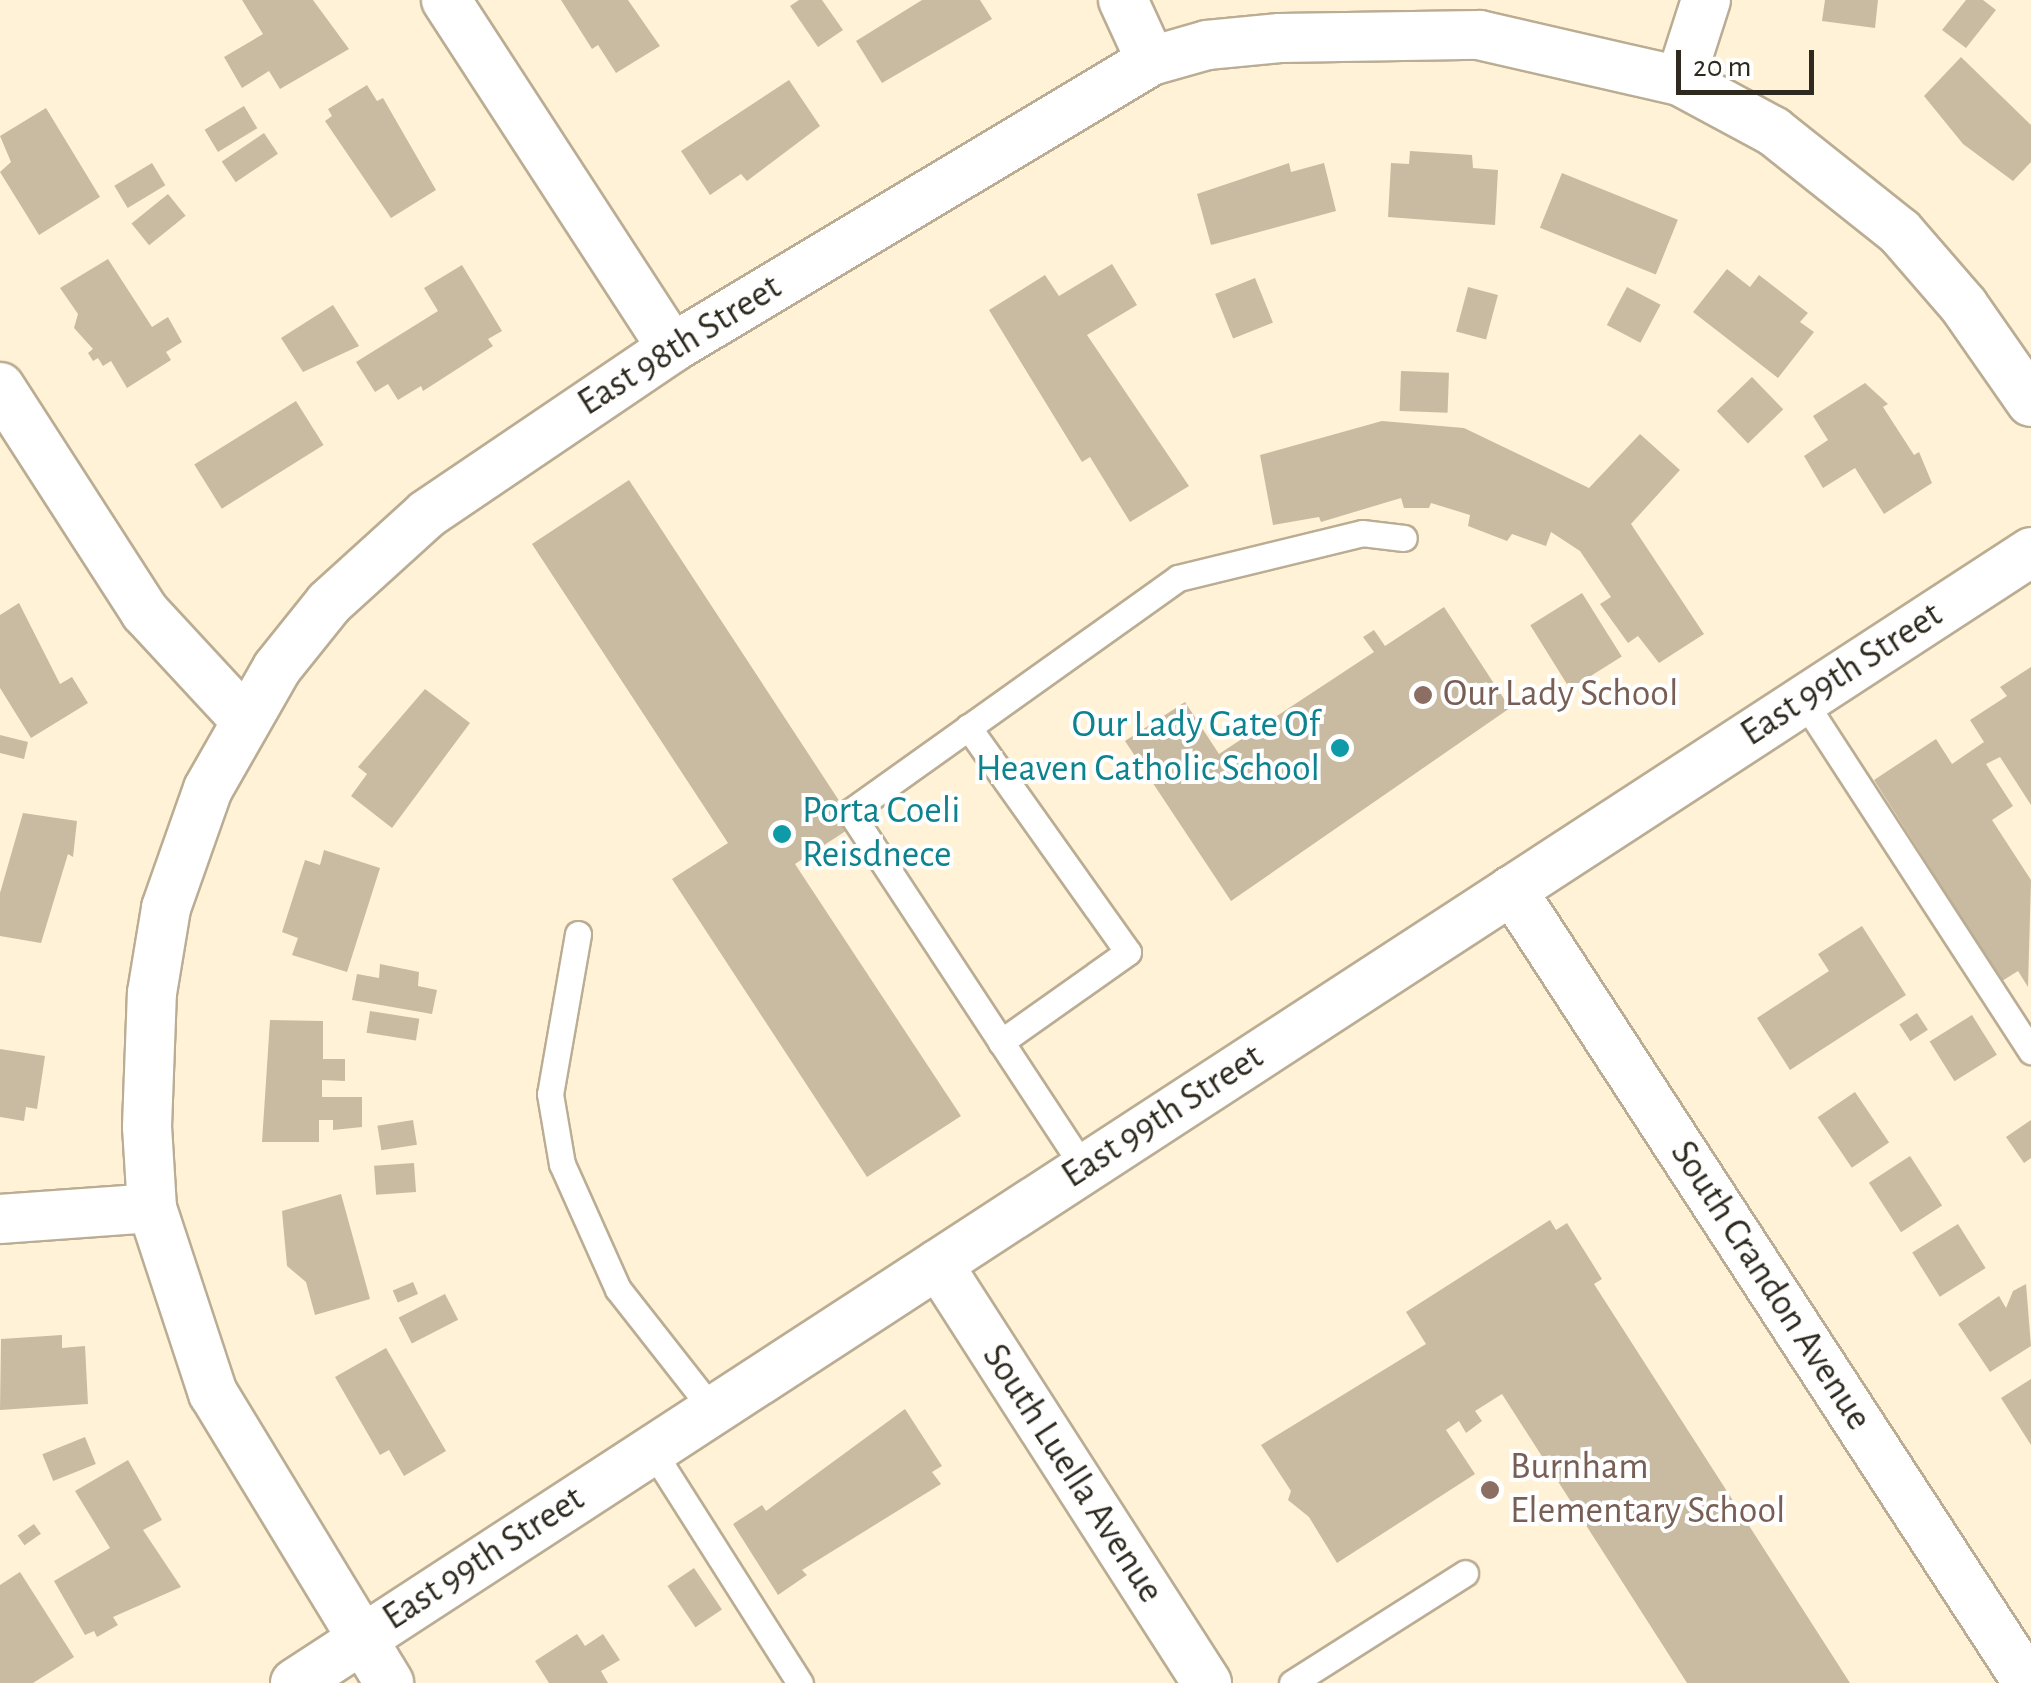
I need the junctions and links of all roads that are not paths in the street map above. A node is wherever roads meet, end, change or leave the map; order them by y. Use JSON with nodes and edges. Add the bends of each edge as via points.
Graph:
{"nodes":[{"id":1,"x":446,"y":0,"type":"edge"},
{"id":2,"x":1123,"y":0,"type":"edge"},
{"id":3,"x":1706,"y":0,"type":"edge"},
{"id":4,"x":1152,"y":61,"type":"junction"},
{"id":5,"x":1680,"y":81,"type":"junction"},
{"id":6,"x":672,"y":348,"type":"junction"},
{"id":7,"x":0,"y":387,"type":"edge"},
{"id":8,"x":2031,"y":402,"type":"edge"},
{"id":9,"x":1404,"y":538,"type":"dead end"},
{"id":10,"x":2031,"y":552,"type":"edge"},
{"id":11,"x":1804,"y":700,"type":"junction"},
{"id":12,"x":244,"y":719,"type":"junction"},
{"id":13,"x":968,"y":727,"type":"junction"},
{"id":14,"x":1512,"y":890,"type":"junction"},
{"id":15,"x":578,"y":934,"type":"dead end"},
{"id":16,"x":1001,"y":1042,"type":"junction"},
{"id":17,"x":2031,"y":1052,"type":"edge"},
{"id":18,"x":1084,"y":1168,"type":"junction"},
{"id":19,"x":152,"y":1208,"type":"junction"},
{"id":20,"x":0,"y":1219,"type":"edge"},
{"id":21,"x":938,"y":1264,"type":"junction"},
{"id":22,"x":713,"y":1410,"type":"junction"},
{"id":23,"x":652,"y":1450,"type":"junction"},
{"id":24,"x":1465,"y":1573,"type":"dead end"},
{"id":25,"x":361,"y":1640,"type":"junction"},
{"id":26,"x":295,"y":1683,"type":"edge"},
{"id":27,"x":389,"y":1683,"type":"edge"},
{"id":28,"x":800,"y":1683,"type":"edge"},
{"id":29,"x":1207,"y":1683,"type":"edge"},
{"id":30,"x":1292,"y":1683,"type":"edge"},
{"id":31,"x":2028,"y":1683,"type":"edge"}],
"edges":[{"from":1,"to":6,"type":"street"},
{"from":2,"to":4,"type":"street"},
{"from":3,"to":5,"type":"street"},
{"from":4,"to":5,"type":"street","name":"East 98th Street","via":[[1207,44],[1280,38],[1479,35]]},
{"from":4,"to":6,"type":"street","name":"East 98th Street"},
{"from":5,"to":8,"type":"street","name":"East 98th Street","via":[[1773,131],[1900,232],[1964,306]]},
{"from":6,"to":12,"type":"street","name":"East 98th Street","via":[[427,514],[330,603]]},
{"from":7,"to":12,"type":"street","via":[[145,612]]},
{"from":9,"to":13,"type":"lane","via":[[1362,533],[1178,578]]},
{"from":10,"to":11,"type":"street","name":"East 99th Street"},
{"from":11,"to":14,"type":"street","name":"East 99th Street"},
{"from":11,"to":17,"type":"lane"},
{"from":12,"to":19,"type":"street","name":"East 98th Street","via":[[208,789],[166,908],[152,993]]},
{"from":13,"to":16,"type":"lane","via":[[850,812]]},
{"from":13,"to":16,"type":"lane","via":[[1128,952]]},
{"from":14,"to":18,"type":"street","name":"East 99th Street"},
{"from":14,"to":31,"type":"street","name":"South Crandon Avenue"},
{"from":15,"to":22,"type":"lane","via":[[550,1094],[562,1164],[618,1289]]},
{"from":16,"to":18,"type":"lane"},
{"from":18,"to":21,"type":"street","name":"East 99th Street"},
{"from":19,"to":20,"type":"street"},
{"from":19,"to":25,"type":"street","name":"East 98th Street","via":[[213,1393]]},
{"from":21,"to":22,"type":"street","name":"East 99th Street"},
{"from":21,"to":29,"type":"street","name":"South Luella Avenue"},
{"from":22,"to":23,"type":"street","name":"East 99th Street"},
{"from":23,"to":25,"type":"street","name":"East 99th Street"},
{"from":23,"to":28,"type":"lane"},
{"from":24,"to":30,"type":"lane"},
{"from":25,"to":26,"type":"street","name":"East 99th Street"},
{"from":25,"to":27,"type":"street","name":"East 98th Street"}]}
